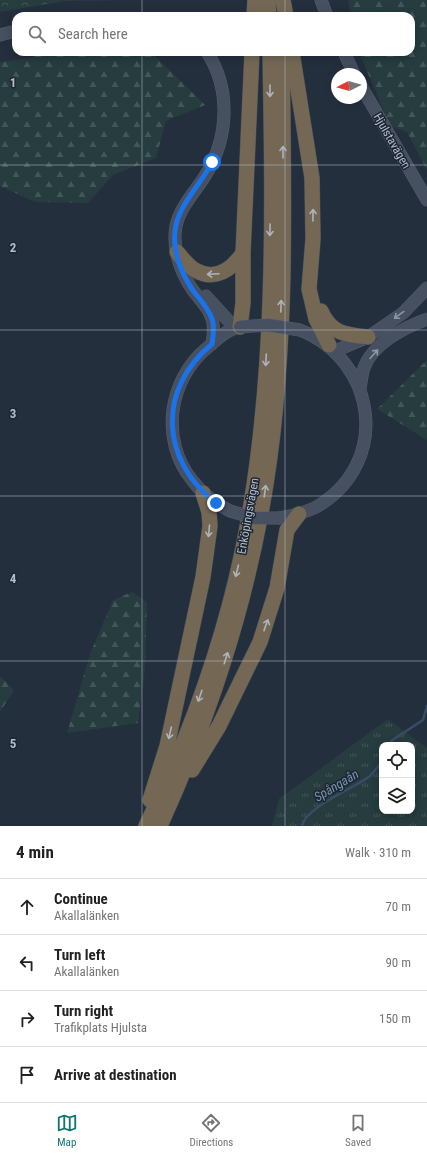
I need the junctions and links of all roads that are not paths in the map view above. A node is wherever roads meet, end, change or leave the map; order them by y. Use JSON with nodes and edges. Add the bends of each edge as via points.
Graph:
{"nodes":[{"id":1,"x":255,"y":0,"type":"edge"},
{"id":2,"x":268,"y":0,"type":"edge"},
{"id":3,"x":282,"y":0,"type":"edge"},
{"id":4,"x":321,"y":0,"type":"edge"},
{"id":5,"x":254,"y":12,"type":"edge"},
{"id":6,"x":269,"y":12,"type":"edge"},
{"id":7,"x":281,"y":12,"type":"edge"},
{"id":8,"x":285,"y":12,"type":"edge"},
{"id":9,"x":326,"y":12,"type":"edge"},
{"id":10,"x":12,"y":32,"type":"edge"},
{"id":11,"x":0,"y":35,"type":"edge"},
{"id":12,"x":209,"y":56,"type":"edge"},
{"id":13,"x":252,"y":56,"type":"edge"},
{"id":14,"x":270,"y":56,"type":"edge"},
{"id":15,"x":282,"y":56,"type":"edge"},
{"id":16,"x":293,"y":56,"type":"edge"},
{"id":17,"x":346,"y":56,"type":"edge"},
{"id":18,"x":351,"y":68,"type":"edge"},
{"id":19,"x":367,"y":97,"type":"edge"},
{"id":20,"x":277,"y":191,"type":"junction"},
{"id":21,"x":426,"y":200,"type":"edge"},
{"id":22,"x":177,"y":252,"type":"junction"},
{"id":23,"x":243,"y":253,"type":"junction"},
{"id":24,"x":311,"y":268,"type":"junction"},
{"id":25,"x":427,"y":288,"type":"edge"},
{"id":26,"x":427,"y":319,"type":"edge"},
{"id":27,"x":238,"y":327,"type":"junction"},
{"id":28,"x":368,"y":336,"type":"junction"},
{"id":29,"x":212,"y":344,"type":"junction"},
{"id":30,"x":332,"y":348,"type":"junction"},
{"id":31,"x":360,"y":389,"type":"junction"},
{"id":32,"x":203,"y":493,"type":"junction"},
{"id":33,"x":299,"y":514,"type":"junction"},
{"id":34,"x":140,"y":826,"type":"edge"},
{"id":35,"x":155,"y":826,"type":"edge"}],
"edges":[{"from":1,"to":5,"type":"highway"},
{"from":2,"to":6,"type":"highway"},
{"from":3,"to":7,"type":"highway"},
{"from":3,"to":8,"type":"highway"},
{"from":4,"to":9,"type":"main road"},
{"from":10,"to":11,"type":"main road"},
{"from":12,"to":22,"type":"main road","via":[[220,77],[223,91],[222,133],[206,175],[183,208],[176,224],[174,238]]},
{"from":13,"to":23,"type":"highway"},
{"from":14,"to":20,"type":"highway","one_way":true},
{"from":20,"to":15,"type":"highway","one_way":true},
{"from":24,"to":16,"type":"highway","one_way":true,"via":[[312,178]]},
{"from":17,"to":18,"type":"main road"},
{"from":19,"to":21,"type":"main road","name":"Hjulstavägen"},
{"from":20,"to":35,"type":"highway","name":"Enköpingsvägen","via":[[282,275],[278,370],[262,511],[246,586],[216,688],[196,742]]},
{"from":23,"to":22,"type":"highway","one_way":true,"via":[[228,271],[205,274],[194,270]]},
{"from":22,"to":27,"type":"main road","via":[[199,287]]},
{"from":22,"to":29,"type":"main road","via":[[181,271],[213,320]]},
{"from":23,"to":27,"type":"highway","via":[[243,303]]},
{"from":24,"to":28,"type":"highway","via":[[318,302],[327,322],[339,332]]},
{"from":24,"to":30,"type":"highway","via":[[311,303],[316,319]]},
{"from":25,"to":28,"type":"main road","one_way":true,"via":[[403,313]]},
{"from":31,"to":26,"type":"main road","one_way":true,"via":[[364,367],[379,347],[392,337]]},
{"from":27,"to":29,"type":"main road"},
{"from":27,"to":30,"type":"main road","bridge":true,"via":[[268,325],[300,330]]},
{"from":28,"to":30,"type":"main road"},
{"from":29,"to":32,"type":"main road","via":[[187,371],[175,398],[172,414],[176,448],[181,464]]},
{"from":30,"to":31,"type":"main road","via":[[350,369]]},
{"from":31,"to":33,"type":"main road","via":[[366,426],[359,458],[346,481],[331,496],[318,506]]},
{"from":32,"to":33,"type":"main road","bridge":true,"via":[[230,511],[254,518],[280,518]]},
{"from":32,"to":34,"type":"highway","one_way":true,"via":[[210,526],[203,577],[167,746]]},
{"from":35,"to":33,"type":"highway","one_way":true,"via":[[219,726],[257,649],[277,588],[287,530]]}]}
